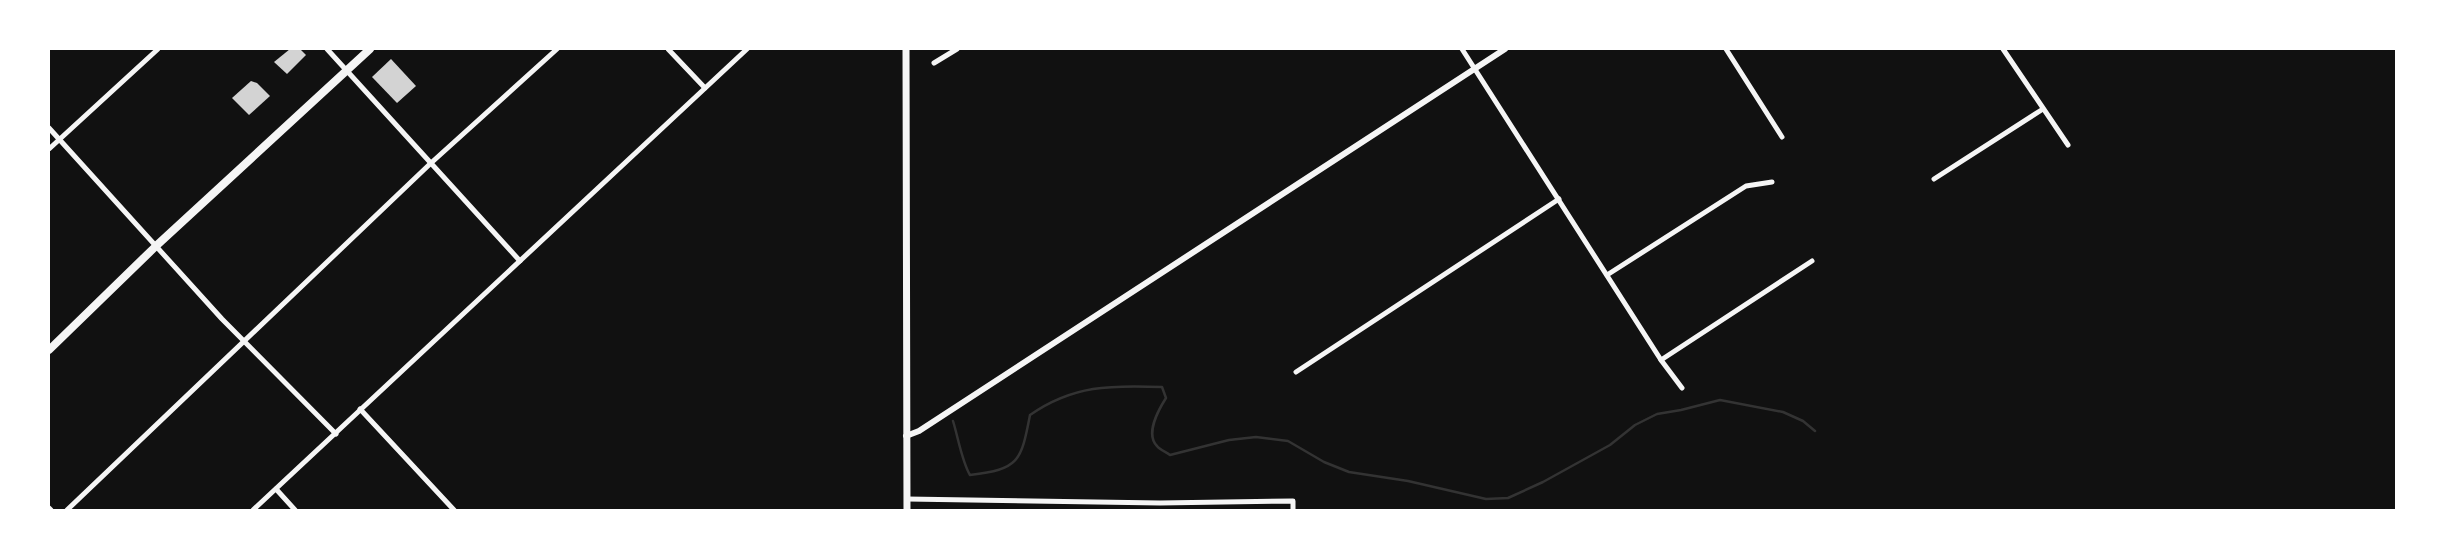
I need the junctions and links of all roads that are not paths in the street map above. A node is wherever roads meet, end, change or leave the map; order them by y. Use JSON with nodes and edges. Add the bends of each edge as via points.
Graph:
{"nodes":[{"id":1,"x":158,"y":49,"type":"edge"},
{"id":2,"x":327,"y":49,"type":"edge"},
{"id":3,"x":370,"y":49,"type":"edge"},
{"id":4,"x":558,"y":49,"type":"edge"},
{"id":5,"x":668,"y":49,"type":"edge"},
{"id":6,"x":747,"y":49,"type":"edge"},
{"id":7,"x":906,"y":49,"type":"edge"},
{"id":8,"x":957,"y":49,"type":"edge"},
{"id":9,"x":1462,"y":49,"type":"edge"},
{"id":10,"x":1505,"y":49,"type":"edge"},
{"id":11,"x":1726,"y":49,"type":"edge"},
{"id":12,"x":2004,"y":49,"type":"edge"},
{"id":13,"x":934,"y":63,"type":"dead end"},
{"id":14,"x":1475,"y":69,"type":"junction"},
{"id":15,"x":348,"y":70,"type":"junction"},
{"id":16,"x":705,"y":88,"type":"junction"},
{"id":17,"x":2043,"y":109,"type":"junction"},
{"id":18,"x":49,"y":128,"type":"edge"},
{"id":19,"x":1782,"y":137,"type":"dead end"},
{"id":20,"x":59,"y":139,"type":"junction"},
{"id":21,"x":2068,"y":145,"type":"dead end"},
{"id":22,"x":49,"y":149,"type":"edge"},
{"id":23,"x":431,"y":162,"type":"junction"},
{"id":24,"x":1934,"y":179,"type":"dead end"},
{"id":25,"x":1772,"y":182,"type":"dead end"},
{"id":26,"x":1559,"y":199,"type":"junction"},
{"id":27,"x":156,"y":246,"type":"junction"},
{"id":28,"x":520,"y":261,"type":"junction"},
{"id":29,"x":1812,"y":262,"type":"dead end"},
{"id":30,"x":1607,"y":275,"type":"junction"},
{"id":31,"x":243,"y":340,"type":"junction"},
{"id":32,"x":49,"y":350,"type":"edge"},
{"id":33,"x":1661,"y":360,"type":"junction"},
{"id":34,"x":1296,"y":372,"type":"dead end"},
{"id":35,"x":1682,"y":388,"type":"dead end"},
{"id":36,"x":360,"y":409,"type":"junction"},
{"id":37,"x":336,"y":434,"type":"junction"},
{"id":38,"x":906,"y":436,"type":"junction"},
{"id":39,"x":276,"y":489,"type":"junction"},
{"id":40,"x":907,"y":499,"type":"junction"},
{"id":41,"x":67,"y":510,"type":"edge"},
{"id":42,"x":253,"y":510,"type":"edge"},
{"id":43,"x":295,"y":510,"type":"edge"},
{"id":44,"x":454,"y":510,"type":"edge"},
{"id":45,"x":907,"y":510,"type":"edge"},
{"id":46,"x":1293,"y":510,"type":"edge"}],
"edges":[{"from":1,"to":20,"type":"street"},
{"from":2,"to":15,"type":"street"},
{"from":3,"to":15,"type":"main road"},
{"from":4,"to":23,"type":"street"},
{"from":5,"to":16,"type":"street"},
{"from":6,"to":16,"type":"street"},
{"from":7,"to":38,"type":"main road"},
{"from":8,"to":13,"type":"street"},
{"from":9,"to":14,"type":"street"},
{"from":10,"to":14,"type":"street"},
{"from":11,"to":19,"type":"street"},
{"from":12,"to":17,"type":"street"},
{"from":14,"to":26,"type":"street"},
{"from":14,"to":38,"type":"street","via":[[924,428]]},
{"from":15,"to":23,"type":"street"},
{"from":15,"to":27,"type":"main road"},
{"from":16,"to":28,"type":"street"},
{"from":17,"to":21,"type":"street"},
{"from":17,"to":24,"type":"street"},
{"from":18,"to":20,"type":"street"},
{"from":20,"to":22,"type":"street"},
{"from":20,"to":27,"type":"street"},
{"from":23,"to":28,"type":"street"},
{"from":23,"to":31,"type":"street"},
{"from":25,"to":30,"type":"street","via":[[1746,186]]},
{"from":26,"to":30,"type":"street"},
{"from":26,"to":34,"type":"street"},
{"from":27,"to":31,"type":"street"},
{"from":27,"to":32,"type":"main road"},
{"from":28,"to":36,"type":"street"},
{"from":29,"to":33,"type":"street"},
{"from":30,"to":33,"type":"street"},
{"from":31,"to":37,"type":"street"},
{"from":31,"to":41,"type":"street"},
{"from":33,"to":35,"type":"street"},
{"from":36,"to":37,"type":"street"},
{"from":36,"to":44,"type":"street"},
{"from":37,"to":39,"type":"street"},
{"from":38,"to":40,"type":"main road"},
{"from":39,"to":42,"type":"street"},
{"from":39,"to":43,"type":"street"},
{"from":40,"to":45,"type":"main road"},
{"from":40,"to":46,"type":"street","via":[[1160,503],[1293,501]]}]}
